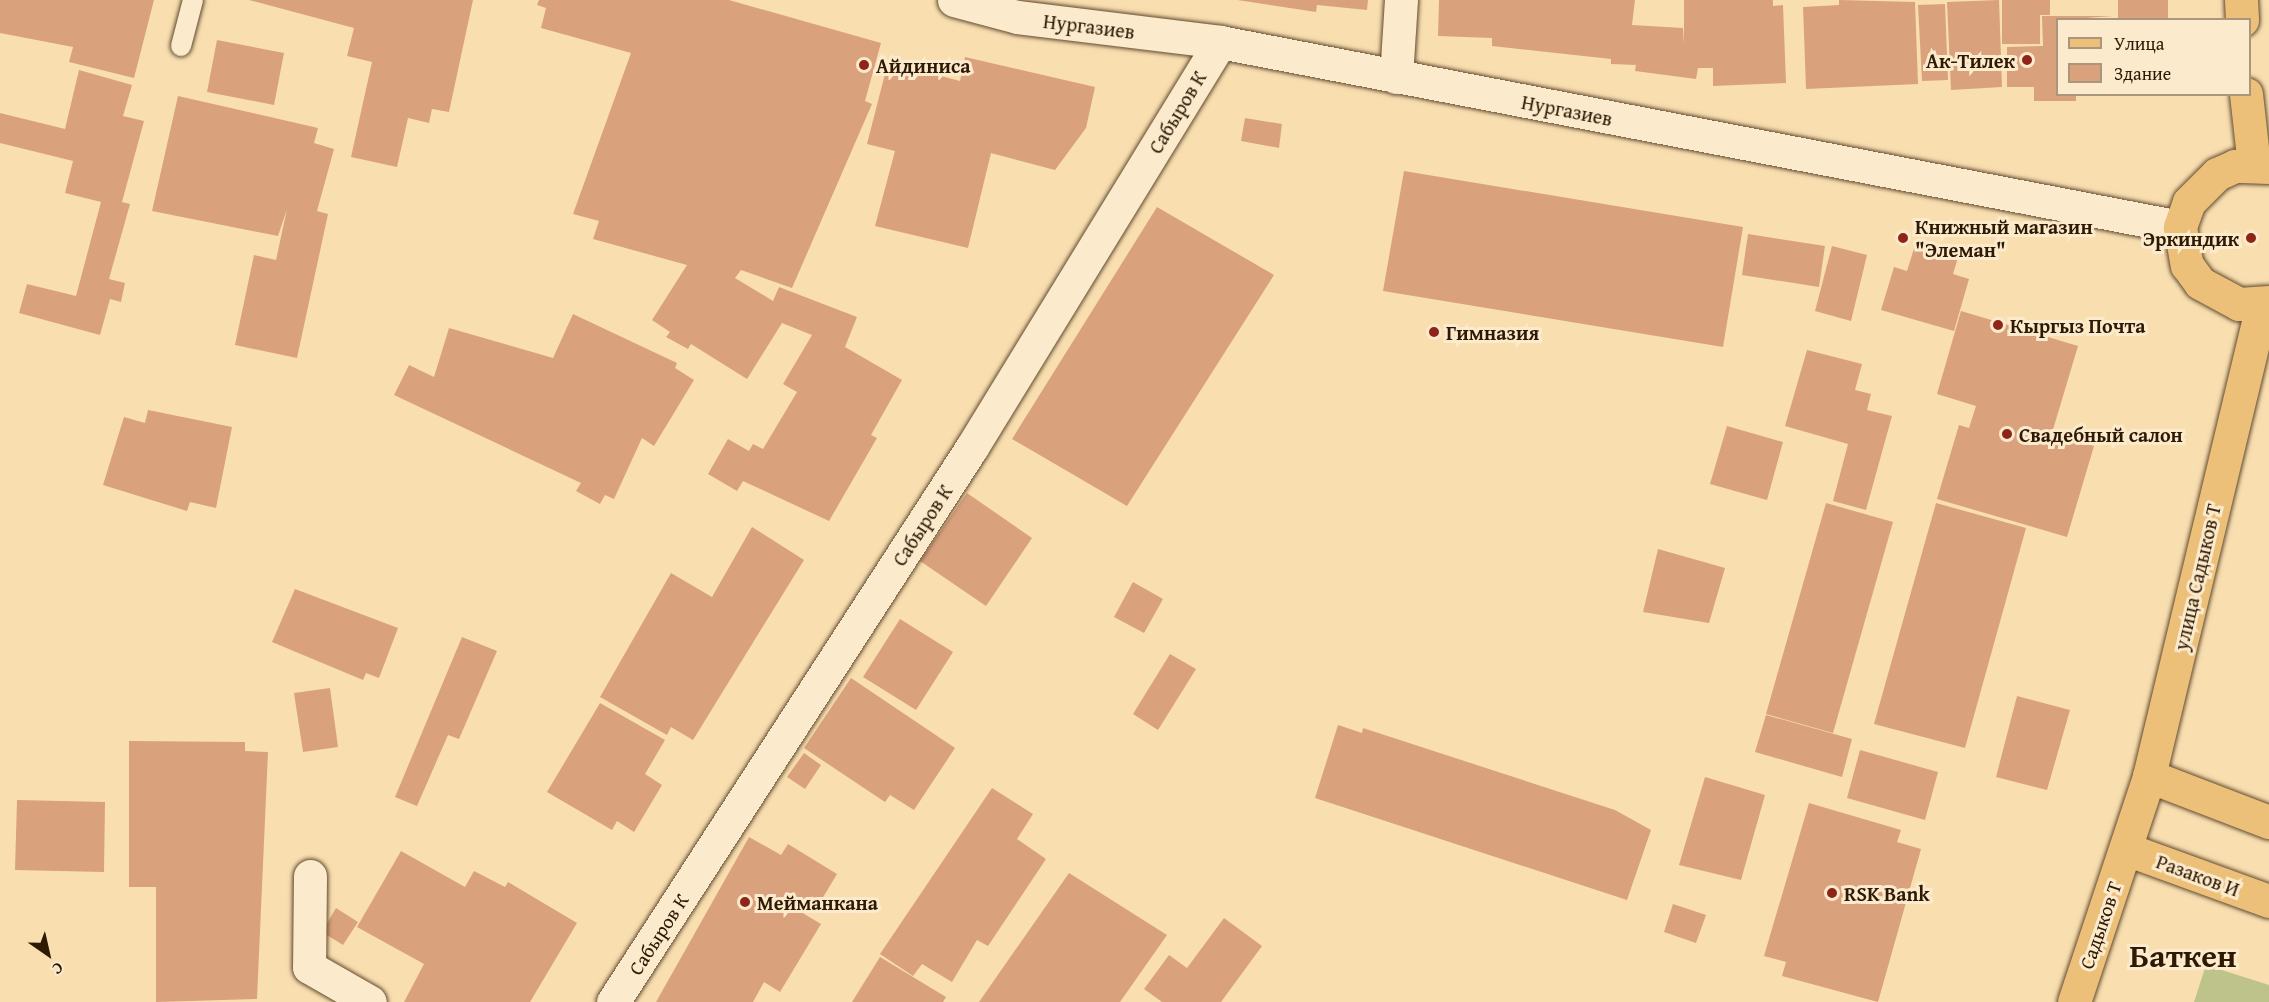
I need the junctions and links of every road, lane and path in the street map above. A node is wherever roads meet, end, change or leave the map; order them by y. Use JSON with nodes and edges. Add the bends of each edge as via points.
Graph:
{"nodes":[{"id":1,"x":193,"y":0,"type":"edge"},
{"id":2,"x":954,"y":0,"type":"edge"},
{"id":3,"x":1401,"y":0,"type":"edge"},
{"id":4,"x":2241,"y":0,"type":"edge"},
{"id":5,"x":2242,"y":18,"type":"edge"},
{"id":6,"x":1220,"y":42,"type":"junction"},
{"id":7,"x":181,"y":46,"type":"dead end"},
{"id":8,"x":1396,"y":77,"type":"junction"},
{"id":9,"x":2246,"y":96,"type":"edge"},
{"id":10,"x":2262,"y":166,"type":"edge"},
{"id":11,"x":2180,"y":227,"type":"junction"},
{"id":12,"x":2266,"y":303,"type":"edge"},
{"id":13,"x":2149,"y":776,"type":"junction"},
{"id":14,"x":2269,"y":822,"type":"edge"},
{"id":15,"x":2126,"y":849,"type":"junction"},
{"id":16,"x":310,"y":876,"type":"dead end"},
{"id":17,"x":2269,"y":901,"type":"edge"},
{"id":18,"x":370,"y":1002,"type":"edge"},
{"id":19,"x":613,"y":1002,"type":"edge"},
{"id":20,"x":2074,"y":1002,"type":"edge"}],
"edges":[{"from":1,"to":7,"type":"lane"},
{"from":2,"to":6,"type":"street","name":"Нургазиев","via":[[1017,17]]},
{"from":3,"to":8,"type":"street"},
{"from":4,"to":5,"type":"main road"},
{"from":6,"to":8,"type":"street","name":"Нургазиев"},
{"from":6,"to":19,"type":"street","name":"Сабыров К","via":[[972,447]]},
{"from":8,"to":11,"type":"street","name":"Нургазиев"},
{"from":9,"to":10,"type":"main road"},
{"from":10,"to":11,"type":"main road","via":[[2235,166],[2201,186]]},
{"from":11,"to":12,"type":"main road","via":[[2187,265],[2200,283],[2239,304]]},
{"from":12,"to":13,"type":"main road","name":"улица Садыков Т"},
{"from":13,"to":14,"type":"main road"},
{"from":13,"to":15,"type":"main road","name":"улица Садыков Т"},
{"from":15,"to":17,"type":"main road","name":"Разаков И"},
{"from":15,"to":20,"type":"main road","name":"Садыков Т"},
{"from":16,"to":18,"type":"street","via":[[309,967]]}]}
